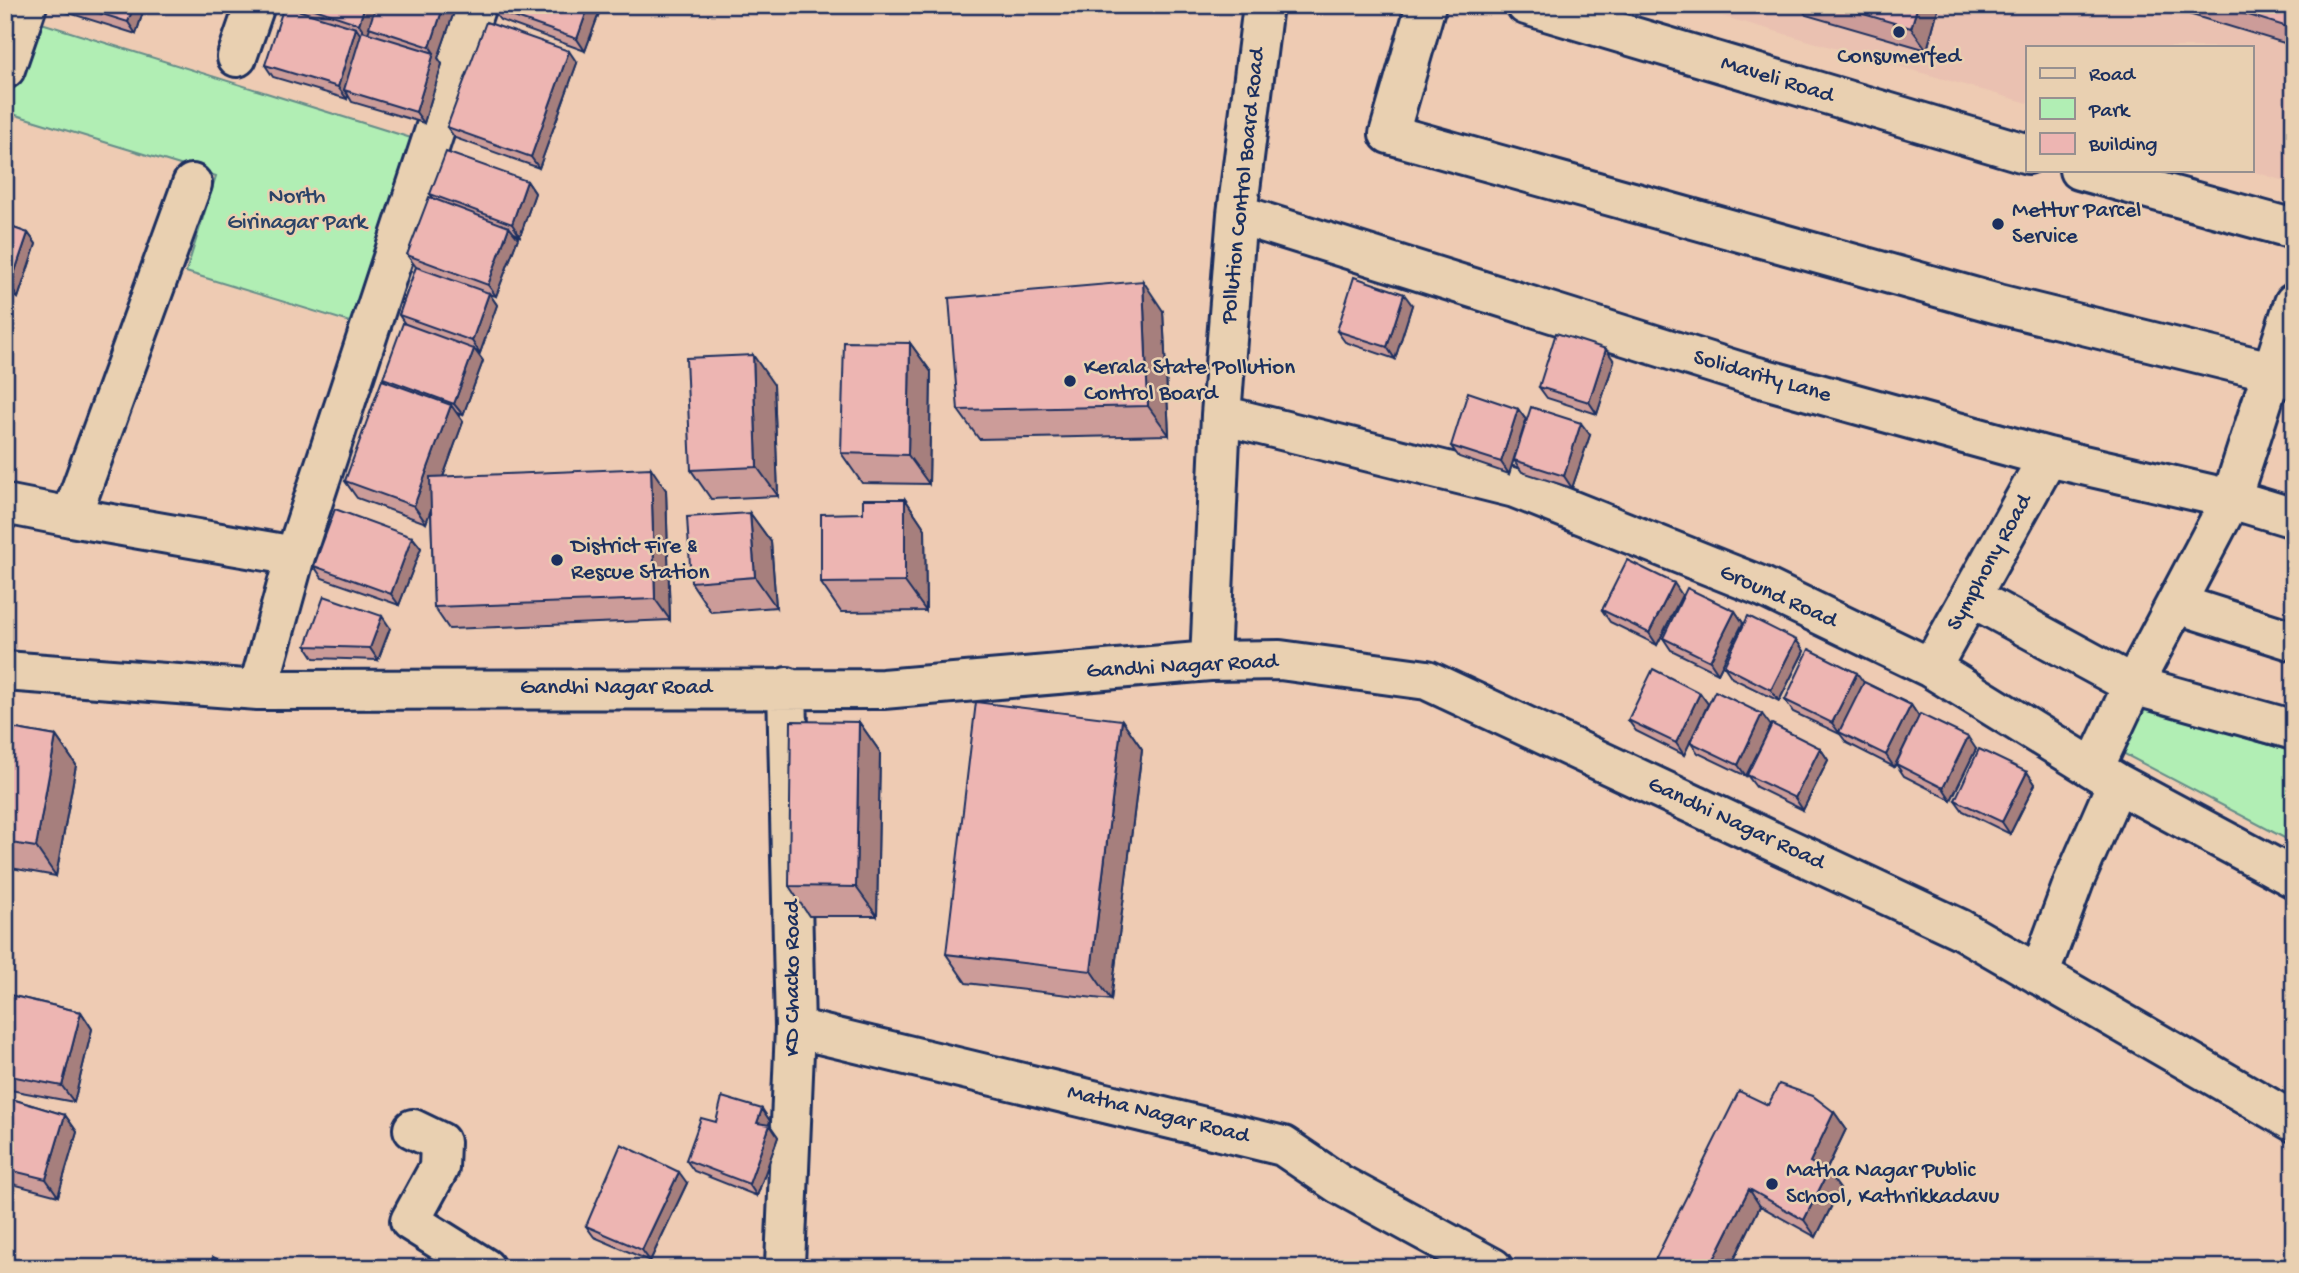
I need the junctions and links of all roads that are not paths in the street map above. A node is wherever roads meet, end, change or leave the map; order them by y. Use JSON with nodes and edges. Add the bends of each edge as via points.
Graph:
{"nodes":[{"id":1,"x":27,"y":5,"type":"edge"},
{"id":2,"x":256,"y":5,"type":"edge"},
{"id":3,"x":476,"y":5,"type":"edge"},
{"id":4,"x":1263,"y":5,"type":"edge"},
{"id":5,"x":1426,"y":5,"type":"edge"},
{"id":6,"x":1526,"y":5,"type":"edge"},
{"id":7,"x":237,"y":57,"type":"dead end"},
{"id":8,"x":5,"y":69,"type":"edge"},
{"id":9,"x":2026,"y":154,"type":"edge"},
{"id":10,"x":2086,"y":172,"type":"edge"},
{"id":11,"x":192,"y":184,"type":"dead end"},
{"id":12,"x":1237,"y":214,"type":"junction"},
{"id":13,"x":2294,"y":229,"type":"edge"},
{"id":14,"x":2294,"y":303,"type":"edge"},
{"id":15,"x":2282,"y":376,"type":"edge"},
{"id":16,"x":1221,"y":415,"type":"junction"},
{"id":17,"x":2048,"y":457,"type":"junction"},
{"id":18,"x":2231,"y":499,"type":"junction"},
{"id":19,"x":5,"y":504,"type":"edge"},
{"id":20,"x":71,"y":517,"type":"junction"},
{"id":21,"x":2294,"y":518,"type":"edge"},
{"id":22,"x":295,"y":556,"type":"junction"},
{"id":23,"x":1971,"y":597,"type":"junction"},
{"id":24,"x":2177,"y":604,"type":"junction"},
{"id":25,"x":2294,"y":641,"type":"edge"},
{"id":26,"x":1210,"y":661,"type":"junction"},
{"id":27,"x":1931,"y":668,"type":"junction"},
{"id":28,"x":5,"y":671,"type":"edge"},
{"id":29,"x":2133,"y":685,"type":"junction"},
{"id":30,"x":788,"y":687,"type":"junction"},
{"id":31,"x":258,"y":690,"type":"junction"},
{"id":32,"x":2294,"y":730,"type":"edge"},
{"id":33,"x":2106,"y":775,"type":"junction"},
{"id":34,"x":2294,"y":878,"type":"edge"},
{"id":35,"x":2039,"y":975,"type":"junction"},
{"id":36,"x":795,"y":1028,"type":"junction"},
{"id":37,"x":2294,"y":1122,"type":"edge"},
{"id":38,"x":413,"y":1129,"type":"dead end"},
{"id":39,"x":485,"y":1268,"type":"edge"},
{"id":40,"x":783,"y":1268,"type":"edge"},
{"id":41,"x":1493,"y":1268,"type":"edge"}],
"edges":[{"from":1,"to":8,"type":"street"},
{"from":2,"to":7,"type":"street"},
{"from":3,"to":22,"type":"street"},
{"from":4,"to":12,"type":"street","name":"Pollution Control Board Road"},
{"from":5,"to":15,"type":"street","via":[[1389,134],[1998,304]]},
{"from":6,"to":9,"type":"street","name":"Maveli Road"},
{"from":10,"to":13,"type":"street"},
{"from":11,"to":20,"type":"street"},
{"from":12,"to":16,"type":"street","name":"Pollution Control Board Road"},
{"from":12,"to":17,"type":"street","name":"Solidarity Lane","via":[[1747,374]]},
{"from":14,"to":15,"type":"street"},
{"from":15,"to":18,"type":"street"},
{"from":16,"to":26,"type":"street","name":"Pollution Control Board Road"},
{"from":16,"to":27,"type":"street","name":"Ground Road","via":[[1516,488],[1763,587]]},
{"from":17,"to":18,"type":"street","name":"Solidarity Lane"},
{"from":17,"to":23,"type":"street","name":"Symphony Road"},
{"from":18,"to":21,"type":"street","name":"Solidarity Lane"},
{"from":18,"to":24,"type":"street"},
{"from":19,"to":20,"type":"street"},
{"from":20,"to":22,"type":"street"},
{"from":22,"to":31,"type":"street"},
{"from":23,"to":27,"type":"street","name":"Symphony Road"},
{"from":23,"to":29,"type":"street"},
{"from":24,"to":25,"type":"street"},
{"from":24,"to":29,"type":"street"},
{"from":26,"to":30,"type":"street","name":"Gandhi Nagar Road","via":[[883,689]]},
{"from":26,"to":35,"type":"street","name":"Gandhi Nagar Road","via":[[1280,660],[1427,680],[1959,929]]},
{"from":27,"to":33,"type":"street","name":"Ground Road"},
{"from":28,"to":31,"type":"street","name":"Gandhi Nagar Road"},
{"from":29,"to":32,"type":"street"},
{"from":29,"to":33,"type":"street"},
{"from":30,"to":31,"type":"street","name":"Gandhi Nagar Road"},
{"from":30,"to":36,"type":"street","name":"KD Chacko Road"},
{"from":33,"to":34,"type":"street","name":"Ground Road"},
{"from":33,"to":35,"type":"street"},
{"from":35,"to":37,"type":"street","name":"Gandhi Nagar Road"},
{"from":36,"to":40,"type":"street","name":"KD Chacko Road"},
{"from":36,"to":41,"type":"street","name":"Matha Nagar Road","via":[[1283,1146],[1339,1184]]},
{"from":38,"to":39,"type":"street","via":[[440,1142],[439,1168],[410,1221]]}]}
